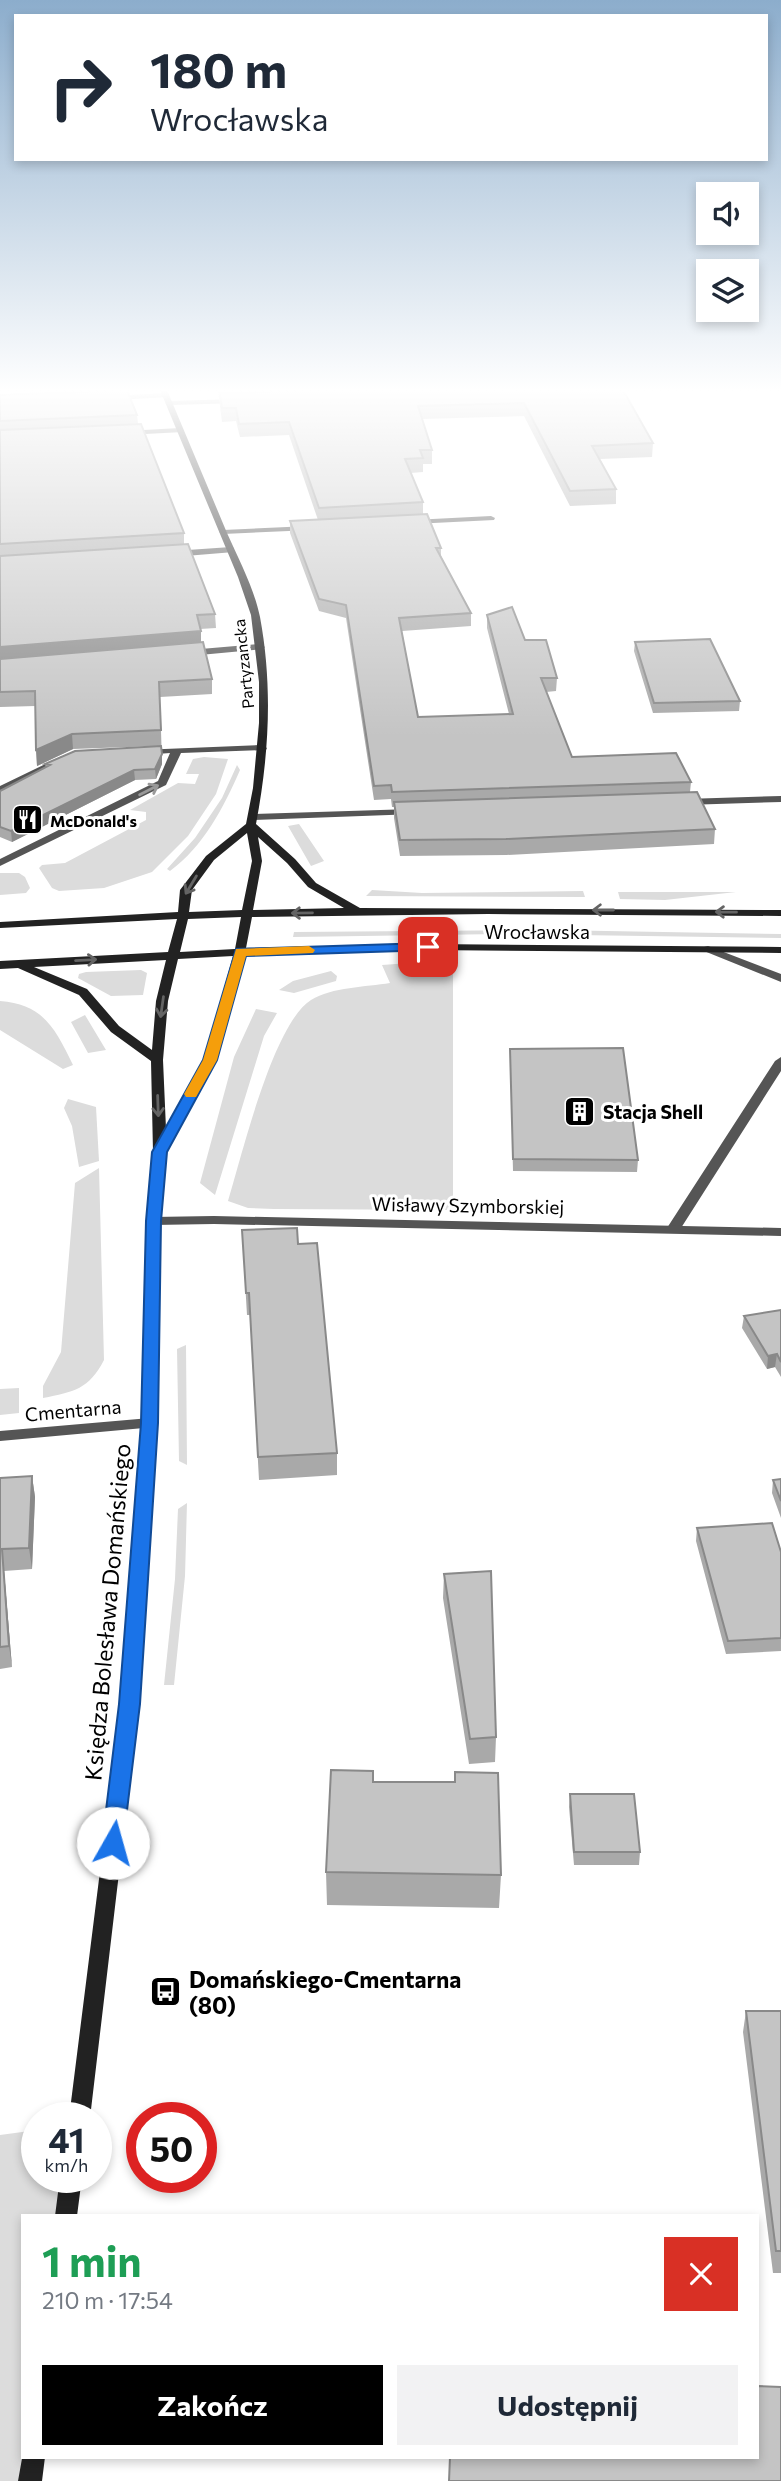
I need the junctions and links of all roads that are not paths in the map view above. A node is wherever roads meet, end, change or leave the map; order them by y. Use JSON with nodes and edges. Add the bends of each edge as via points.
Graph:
{"nodes":[{"id":1,"x":212,"y":506,"type":"edge"},
{"id":2,"x":491,"y":518,"type":"dead end"},
{"id":3,"x":408,"y":522,"type":"edge"},
{"id":4,"x":326,"y":527,"type":"edge"},
{"id":5,"x":223,"y":532,"type":"junction"},
{"id":6,"x":231,"y":550,"type":"junction"},
{"id":7,"x":163,"y":555,"type":"edge"},
{"id":8,"x":261,"y":647,"type":"junction"},
{"id":9,"x":178,"y":654,"type":"edge"},
{"id":10,"x":262,"y":748,"type":"junction"},
{"id":11,"x":177,"y":750,"type":"junction"},
{"id":12,"x":136,"y":752,"type":"edge"},
{"id":13,"x":73,"y":755,"type":"edge"},
{"id":14,"x":0,"y":790,"type":"edge"},
{"id":15,"x":781,"y":799,"type":"edge"},
{"id":16,"x":672,"y":803,"type":"edge"},
{"id":17,"x":426,"y":812,"type":"edge"},
{"id":18,"x":252,"y":821,"type":"junction"},
{"id":19,"x":0,"y":863,"type":"edge"},
{"id":20,"x":358,"y":912,"type":"junction"},
{"id":21,"x":781,"y":913,"type":"edge"},
{"id":22,"x":247,"y":914,"type":"junction"},
{"id":23,"x":183,"y":916,"type":"junction"},
{"id":24,"x":0,"y":925,"type":"edge"},
{"id":25,"x":708,"y":949,"type":"junction"},
{"id":26,"x":781,"y":950,"type":"edge"},
{"id":27,"x":241,"y":952,"type":"junction"},
{"id":28,"x":174,"y":955,"type":"junction"},
{"id":29,"x":18,"y":964,"type":"junction"},
{"id":30,"x":0,"y":965,"type":"edge"},
{"id":31,"x":781,"y":978,"type":"edge"},
{"id":32,"x":156,"y":1060,"type":"junction"},
{"id":33,"x":781,"y":1061,"type":"edge"},
{"id":34,"x":160,"y":1152,"type":"junction"},
{"id":35,"x":153,"y":1221,"type":"junction"},
{"id":36,"x":674,"y":1228,"type":"junction"},
{"id":37,"x":781,"y":1232,"type":"edge"},
{"id":38,"x":150,"y":1423,"type":"junction"},
{"id":39,"x":0,"y":1436,"type":"edge"},
{"id":40,"x":81,"y":2102,"type":"edge"},
{"id":41,"x":69,"y":2193,"type":"edge"},
{"id":42,"x":66,"y":2214,"type":"edge"},
{"id":43,"x":33,"y":2459,"type":"edge"},
{"id":44,"x":30,"y":2481,"type":"edge"}],
"edges":[{"from":1,"to":5,"type":"main road","name":"Partyzancka"},
{"from":2,"to":3,"type":"street"},
{"from":4,"to":5,"type":"street"},
{"from":5,"to":6,"type":"main road","name":"Partyzancka"},
{"from":6,"to":7,"type":"street"},
{"from":6,"to":8,"type":"main road","name":"Partyzancka","via":[[255,615]]},
{"from":8,"to":9,"type":"street"},
{"from":8,"to":10,"type":"main road","name":"Partyzancka"},
{"from":10,"to":11,"type":"street"},
{"from":10,"to":18,"type":"main road","name":"Partyzancka"},
{"from":11,"to":12,"type":"street"},
{"from":19,"to":11,"type":"street","one_way":true,"via":[[162,783]]},
{"from":13,"to":14,"type":"street"},
{"from":15,"to":16,"type":"street"},
{"from":17,"to":18,"type":"street"},
{"from":18,"to":20,"type":"main road","via":[[312,885]]},
{"from":18,"to":22,"type":"main road","name":"Partyzancka","via":[[257,861]]},
{"from":18,"to":23,"type":"main road","one_way":true,"via":[[201,869],[186,890]]},
{"from":21,"to":20,"type":"main road","name":"Wrocławska","one_way":true},
{"from":20,"to":22,"type":"main road","name":"Wrocławska","one_way":true},
{"from":22,"to":23,"type":"main road","name":"Wrocławska"},
{"from":22,"to":27,"type":"main road","name":"Partyzancka"},
{"from":23,"to":24,"type":"main road","name":"Wrocławska"},
{"from":23,"to":28,"type":"main road","name":"Księdza Bolesława Domańskiego"},
{"from":25,"to":26,"type":"main road","name":"Wrocławska"},
{"from":25,"to":27,"type":"main road","name":"Wrocławska","via":[[428,947]]},
{"from":25,"to":31,"type":"street"},
{"from":27,"to":28,"type":"main road","name":"Wrocławska"},
{"from":27,"to":34,"type":"main road","name":"Księdza Bolesława Domańskiego","via":[[210,1060]]},
{"from":29,"to":28,"type":"main road","name":"Wrocławska","one_way":true},
{"from":28,"to":32,"type":"main road","name":"Księdza Bolesława Domańskiego","one_way":true,"via":[[162,1001]]},
{"from":29,"to":30,"type":"main road","name":"Wrocławska"},
{"from":29,"to":32,"type":"main road","via":[[83,992],[115,1028]]},
{"from":32,"to":34,"type":"main road","name":"Księdza Bolesława Domańskiego","one_way":true},
{"from":33,"to":36,"type":"street"},
{"from":34,"to":35,"type":"main road","name":"Księdza Bolesława Domańskiego"},
{"from":35,"to":36,"type":"street","name":"Wisławy Szymborskiej"},
{"from":35,"to":38,"type":"main road","name":"Księdza Bolesława Domańskiego"},
{"from":36,"to":37,"type":"street","name":"Wisławy Szymborskiej"},
{"from":38,"to":39,"type":"street","name":"Cmentarna"},
{"from":38,"to":40,"type":"main road","name":"Księdza Bolesława Domańskiego","via":[[130,1704]]},
{"from":41,"to":42,"type":"main road"},
{"from":43,"to":44,"type":"main road"}]}
